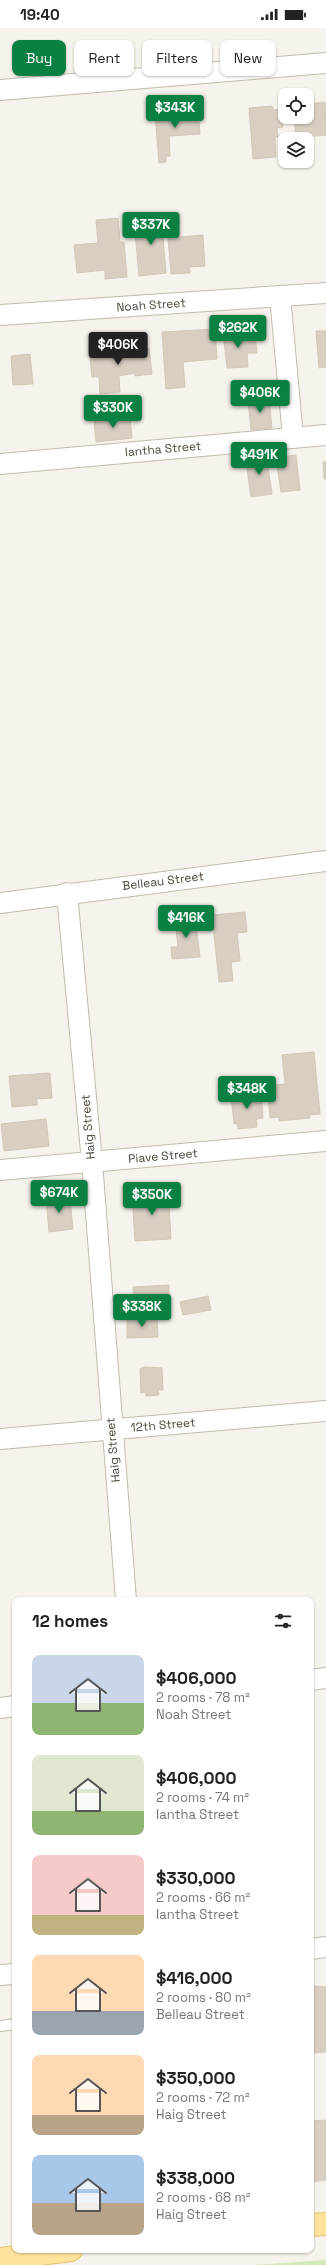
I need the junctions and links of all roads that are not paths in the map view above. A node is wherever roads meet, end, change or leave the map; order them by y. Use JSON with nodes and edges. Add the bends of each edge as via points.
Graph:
{"nodes":[{"id":1,"x":326,"y":63,"type":"edge"},
{"id":2,"x":0,"y":90,"type":"edge"},
{"id":3,"x":326,"y":293,"type":"edge"},
{"id":4,"x":280,"y":296,"type":"junction"},
{"id":5,"x":0,"y":315,"type":"edge"},
{"id":6,"x":326,"y":434,"type":"edge"},
{"id":7,"x":293,"y":438,"type":"junction"},
{"id":8,"x":0,"y":464,"type":"edge"},
{"id":9,"x":326,"y":861,"type":"edge"},
{"id":10,"x":67,"y":893,"type":"junction"},
{"id":11,"x":0,"y":903,"type":"edge"},
{"id":12,"x":326,"y":1141,"type":"edge"},
{"id":13,"x":92,"y":1162,"type":"junction"},
{"id":14,"x":0,"y":1170,"type":"edge"},
{"id":15,"x":326,"y":1411,"type":"edge"},
{"id":16,"x":112,"y":1430,"type":"junction"},
{"id":17,"x":0,"y":1439,"type":"edge"},
{"id":18,"x":126,"y":1597,"type":"edge"},
{"id":19,"x":326,"y":1678,"type":"edge"},
{"id":20,"x":314,"y":1680,"type":"edge"},
{"id":21,"x":12,"y":1706,"type":"edge"},
{"id":22,"x":0,"y":1708,"type":"edge"},
{"id":23,"x":326,"y":1947,"type":"edge"},
{"id":24,"x":314,"y":1949,"type":"edge"},
{"id":25,"x":12,"y":1974,"type":"edge"},
{"id":26,"x":0,"y":1975,"type":"edge"},
{"id":27,"x":12,"y":2024,"type":"edge"},
{"id":28,"x":0,"y":2026,"type":"edge"},
{"id":29,"x":326,"y":2224,"type":"edge"},
{"id":30,"x":314,"y":2225,"type":"edge"},
{"id":31,"x":47,"y":2253,"type":"edge"},
{"id":32,"x":0,"y":2259,"type":"edge"}],
"edges":[{"from":1,"to":2,"type":"street"},
{"from":3,"to":4,"type":"street","name":"Noah Street"},
{"from":4,"to":5,"type":"street","name":"Noah Street"},
{"from":4,"to":7,"type":"street"},
{"from":6,"to":7,"type":"street","name":"Iantha Street"},
{"from":7,"to":8,"type":"street","name":"Iantha Street"},
{"from":9,"to":10,"type":"street","name":"Belleau Street"},
{"from":10,"to":11,"type":"street","name":"Belleau Street"},
{"from":10,"to":13,"type":"street","name":"Haig Street"},
{"from":12,"to":13,"type":"street","name":"Piave Street"},
{"from":13,"to":14,"type":"street","name":"Piave Street"},
{"from":13,"to":16,"type":"street","name":"Haig Street"},
{"from":15,"to":16,"type":"street","name":"12th Street"},
{"from":16,"to":17,"type":"street","name":"12th Street"},
{"from":16,"to":18,"type":"street","name":"Haig Street"},
{"from":19,"to":20,"type":"street"},
{"from":21,"to":22,"type":"street"},
{"from":23,"to":24,"type":"street"},
{"from":25,"to":26,"type":"street"},
{"from":27,"to":28,"type":"lane"},
{"from":29,"to":30,"type":"main road"},
{"from":31,"to":32,"type":"main road"}]}
